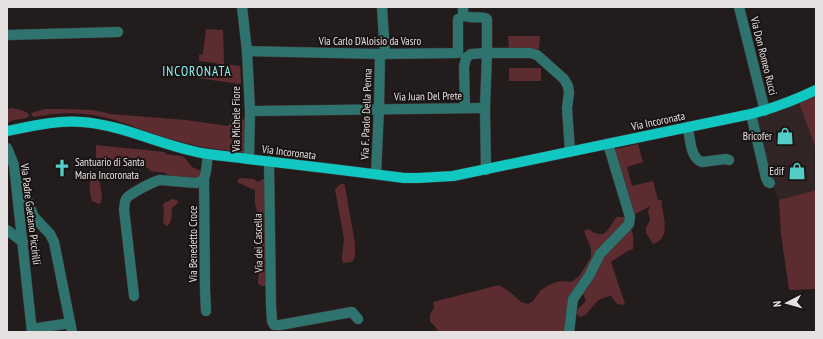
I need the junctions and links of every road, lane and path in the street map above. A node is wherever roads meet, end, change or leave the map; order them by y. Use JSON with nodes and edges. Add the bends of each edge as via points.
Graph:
{"nodes":[{"id":1,"x":242,"y":7,"type":"edge"},
{"id":2,"x":382,"y":7,"type":"edge"},
{"id":3,"x":463,"y":7,"type":"edge"},
{"id":4,"x":739,"y":7,"type":"edge"},
{"id":5,"x":458,"y":19,"type":"dead end"},
{"id":6,"x":118,"y":32,"type":"dead end"},
{"id":7,"x":7,"y":34,"type":"edge"},
{"id":8,"x":247,"y":51,"type":"junction"},
{"id":9,"x":487,"y":53,"type":"junction"},
{"id":10,"x":382,"y":54,"type":"junction"},
{"id":11,"x":816,"y":90,"type":"edge"},
{"id":12,"x":465,"y":108,"type":"junction"},
{"id":13,"x":486,"y":108,"type":"junction"},
{"id":14,"x":379,"y":109,"type":"junction"},
{"id":15,"x":250,"y":111,"type":"junction"},
{"id":16,"x":765,"y":111,"type":"junction"},
{"id":17,"x":751,"y":114,"type":"junction"},
{"id":18,"x":688,"y":128,"type":"junction"},
{"id":19,"x":7,"y":131,"type":"edge"},
{"id":20,"x":608,"y":144,"type":"junction"},
{"id":21,"x":8,"y":151,"type":"edge"},
{"id":22,"x":570,"y":152,"type":"junction"},
{"id":23,"x":208,"y":154,"type":"junction"},
{"id":24,"x":249,"y":159,"type":"junction"},
{"id":25,"x":729,"y":160,"type":"dead end"},
{"id":26,"x":269,"y":162,"type":"junction"},
{"id":27,"x":14,"y":166,"type":"junction"},
{"id":28,"x":486,"y":170,"type":"junction"},
{"id":29,"x":376,"y":174,"type":"junction"},
{"id":30,"x":204,"y":178,"type":"junction"},
{"id":31,"x":770,"y":183,"type":"dead end"},
{"id":32,"x":7,"y":230,"type":"edge"},
{"id":33,"x":23,"y":242,"type":"junction"},
{"id":34,"x":134,"y":296,"type":"dead end"},
{"id":35,"x":206,"y":311,"type":"dead end"},
{"id":36,"x":358,"y":319,"type":"dead end"},
{"id":37,"x":71,"y":328,"type":"edge"},
{"id":38,"x":274,"y":328,"type":"edge"},
{"id":39,"x":32,"y":330,"type":"edge"},
{"id":40,"x":569,"y":332,"type":"edge"}],
"edges":[{"from":1,"to":8,"type":"street","name":"Via Michele Fiore"},
{"from":2,"to":10,"type":"street","name":"Via F. Paolo Della Penna"},
{"from":3,"to":9,"type":"street","via":[[463,15],[466,17],[487,19]]},
{"from":4,"to":16,"type":"street","name":"Via Don Romeo Rucci"},
{"from":5,"to":10,"type":"street","name":"Via Carlo D'Aloisio da Vasro","via":[[458,53]]},
{"from":6,"to":7,"type":"street"},
{"from":8,"to":10,"type":"street","name":"Via Carlo D'Aloisio da Vasro"},
{"from":8,"to":15,"type":"street","name":"Via Michele Fiore"},
{"from":9,"to":12,"type":"street","via":[[471,54],[466,58]]},
{"from":9,"to":13,"type":"street"},
{"from":9,"to":22,"type":"street","via":[[537,55],[567,83]]},
{"from":10,"to":14,"type":"street","name":"Via F. Paolo Della Penna"},
{"from":11,"to":16,"type":"main road","name":"Via Incoronata"},
{"from":12,"to":13,"type":"street","name":"Via Juan Del Prete"},
{"from":12,"to":14,"type":"street","name":"Via Juan Del Prete"},
{"from":13,"to":28,"type":"street"},
{"from":14,"to":15,"type":"street","name":"Via Juan Del Prete"},
{"from":14,"to":29,"type":"street","name":"Via F. Paolo Della Penna"},
{"from":15,"to":24,"type":"street","name":"Via Michele Fiore"},
{"from":16,"to":17,"type":"main road","name":"Via Incoronata"},
{"from":17,"to":18,"type":"main road","name":"Via Incoronata"},
{"from":17,"to":31,"type":"street","via":[[766,178]]},
{"from":18,"to":20,"type":"main road","name":"Via Incoronata"},
{"from":18,"to":25,"type":"street","via":[[691,148],[698,161]]},
{"from":19,"to":23,"type":"main road","name":"Via Incoronata","via":[[65,121],[84,122]]},
{"from":20,"to":22,"type":"main road","name":"Via Incoronata"},
{"from":20,"to":40,"type":"street","via":[[630,217],[629,224],[600,254],[573,299]]},
{"from":21,"to":27,"type":"street","name":"Via Padre Gaetano Piccirilli"},
{"from":22,"to":28,"type":"main road","name":"Via Incoronata"},
{"from":23,"to":24,"type":"main road","name":"Via Incoronata"},
{"from":23,"to":30,"type":"street","name":"Via Benedetto Croce"},
{"from":24,"to":26,"type":"main road","name":"Via Incoronata"},
{"from":26,"to":29,"type":"main road","name":"Via Incoronata"},
{"from":26,"to":38,"type":"street","name":"Via dei Cascella","via":[[271,306]]},
{"from":27,"to":33,"type":"street","name":"Via Padre Gaetano Piccirilli"},
{"from":27,"to":37,"type":"street","via":[[34,217],[54,242]]},
{"from":28,"to":29,"type":"main road","name":"Via Incoronata","via":[[453,176],[418,178]]},
{"from":30,"to":34,"type":"street","via":[[196,183],[155,181],[125,200]]},
{"from":30,"to":35,"type":"street","name":"Via Benedetto Croce"},
{"from":32,"to":33,"type":"street"},
{"from":33,"to":39,"type":"street","name":"Via Padre Gaetano Piccirilli"},
{"from":36,"to":38,"type":"street","name":"Via dei Cascella","via":[[352,312]]},
{"from":37,"to":39,"type":"street"}]}
